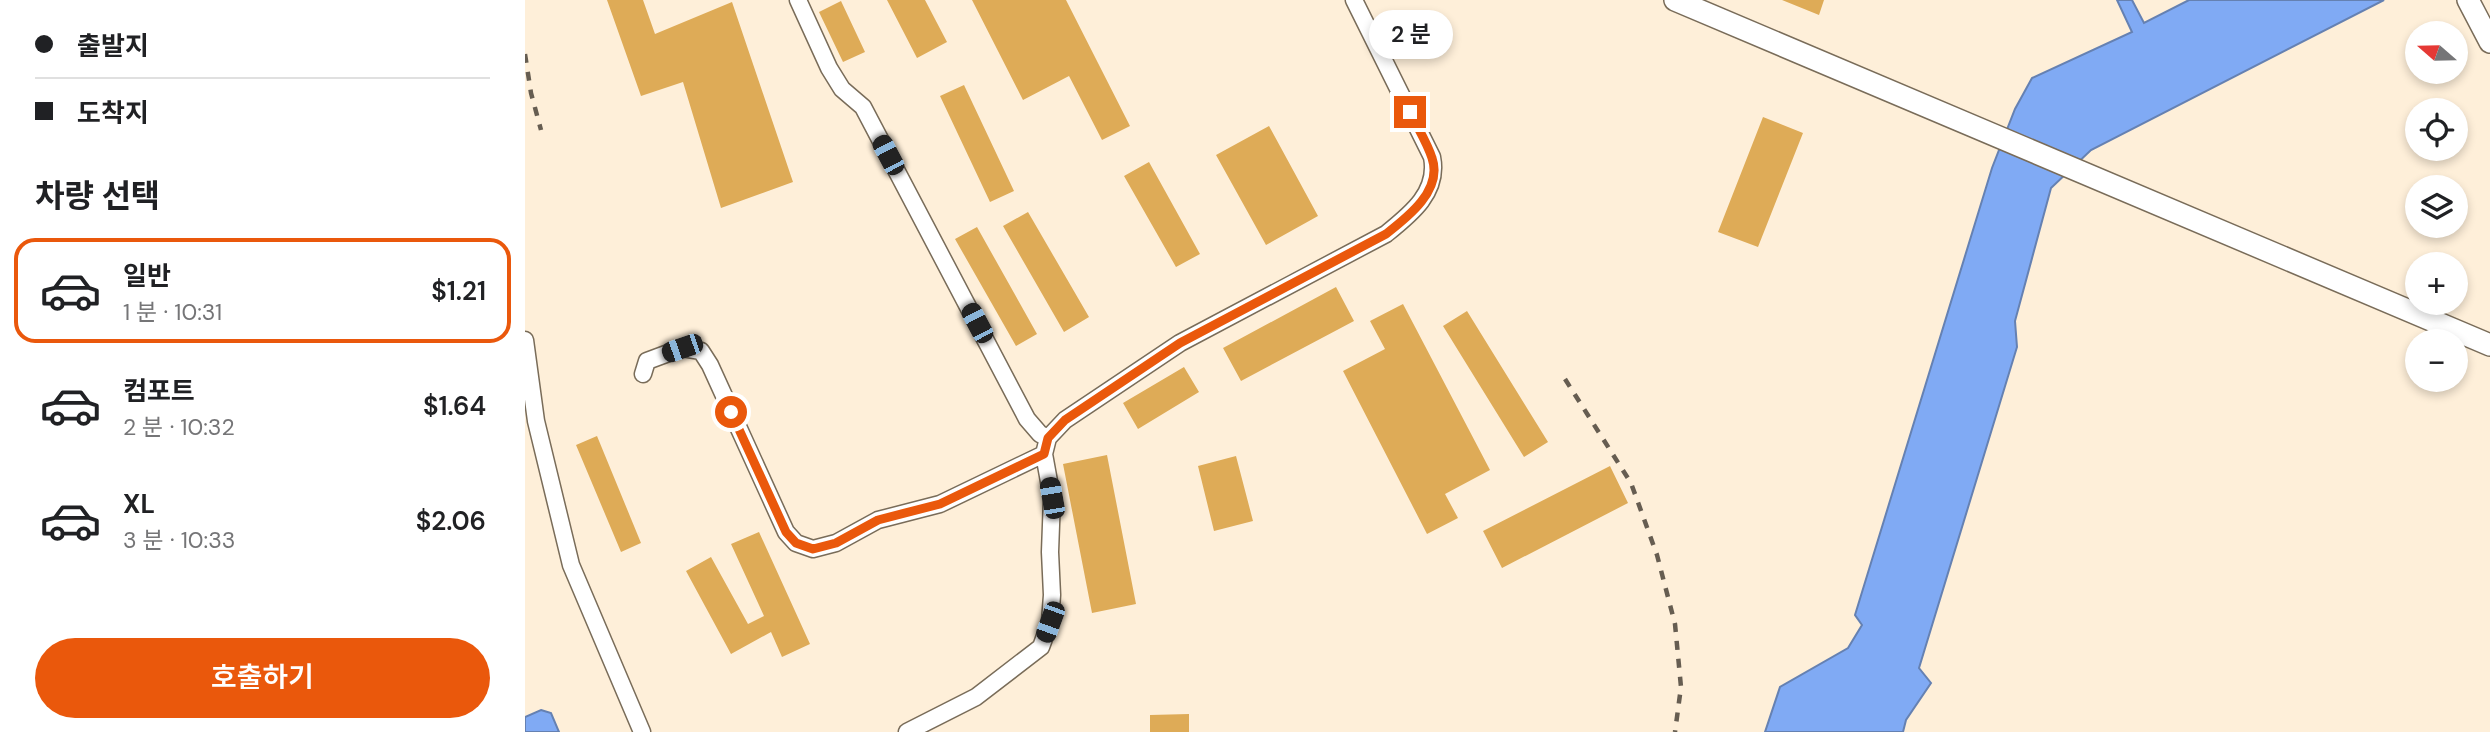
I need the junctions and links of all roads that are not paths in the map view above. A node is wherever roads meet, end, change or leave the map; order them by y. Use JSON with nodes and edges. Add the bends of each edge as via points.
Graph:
{"nodes":[{"id":1,"x":798,"y":0,"type":"edge"},
{"id":2,"x":1354,"y":0,"type":"edge"},
{"id":3,"x":1675,"y":0,"type":"edge"},
{"id":4,"x":2469,"y":0,"type":"edge"},
{"id":5,"x":1701,"y":6,"type":"edge"},
{"id":6,"x":2490,"y":42,"type":"edge"},
{"id":7,"x":525,"y":340,"type":"edge"},
{"id":8,"x":2490,"y":345,"type":"edge"},
{"id":9,"x":643,"y":374,"type":"dead end"},
{"id":10,"x":1048,"y":438,"type":"junction"},
{"id":11,"x":1044,"y":454,"type":"junction"},
{"id":12,"x":642,"y":732,"type":"edge"},
{"id":13,"x":907,"y":732,"type":"edge"}],
"edges":[{"from":1,"to":10,"type":"street","via":[[829,68],[842,89],[863,107],[1027,419]]},
{"from":2,"to":10,"type":"street","via":[[1432,157],[1430,186],[1414,212],[1386,234],[1180,343],[1065,420]]},
{"from":3,"to":5,"type":"main road"},
{"from":4,"to":6,"type":"main road"},
{"from":5,"to":8,"type":"main road","via":[[1979,131]]},
{"from":7,"to":12,"type":"street","via":[[536,421],[571,565]]},
{"from":9,"to":11,"type":"street","via":[[647,361],[682,348],[701,351],[786,532],[796,543],[813,549],[836,543],[878,520],[940,504]]},
{"from":10,"to":11,"type":"street"},
{"from":11,"to":13,"type":"street","via":[[1052,498],[1050,622],[1041,648],[976,697]]}]}
